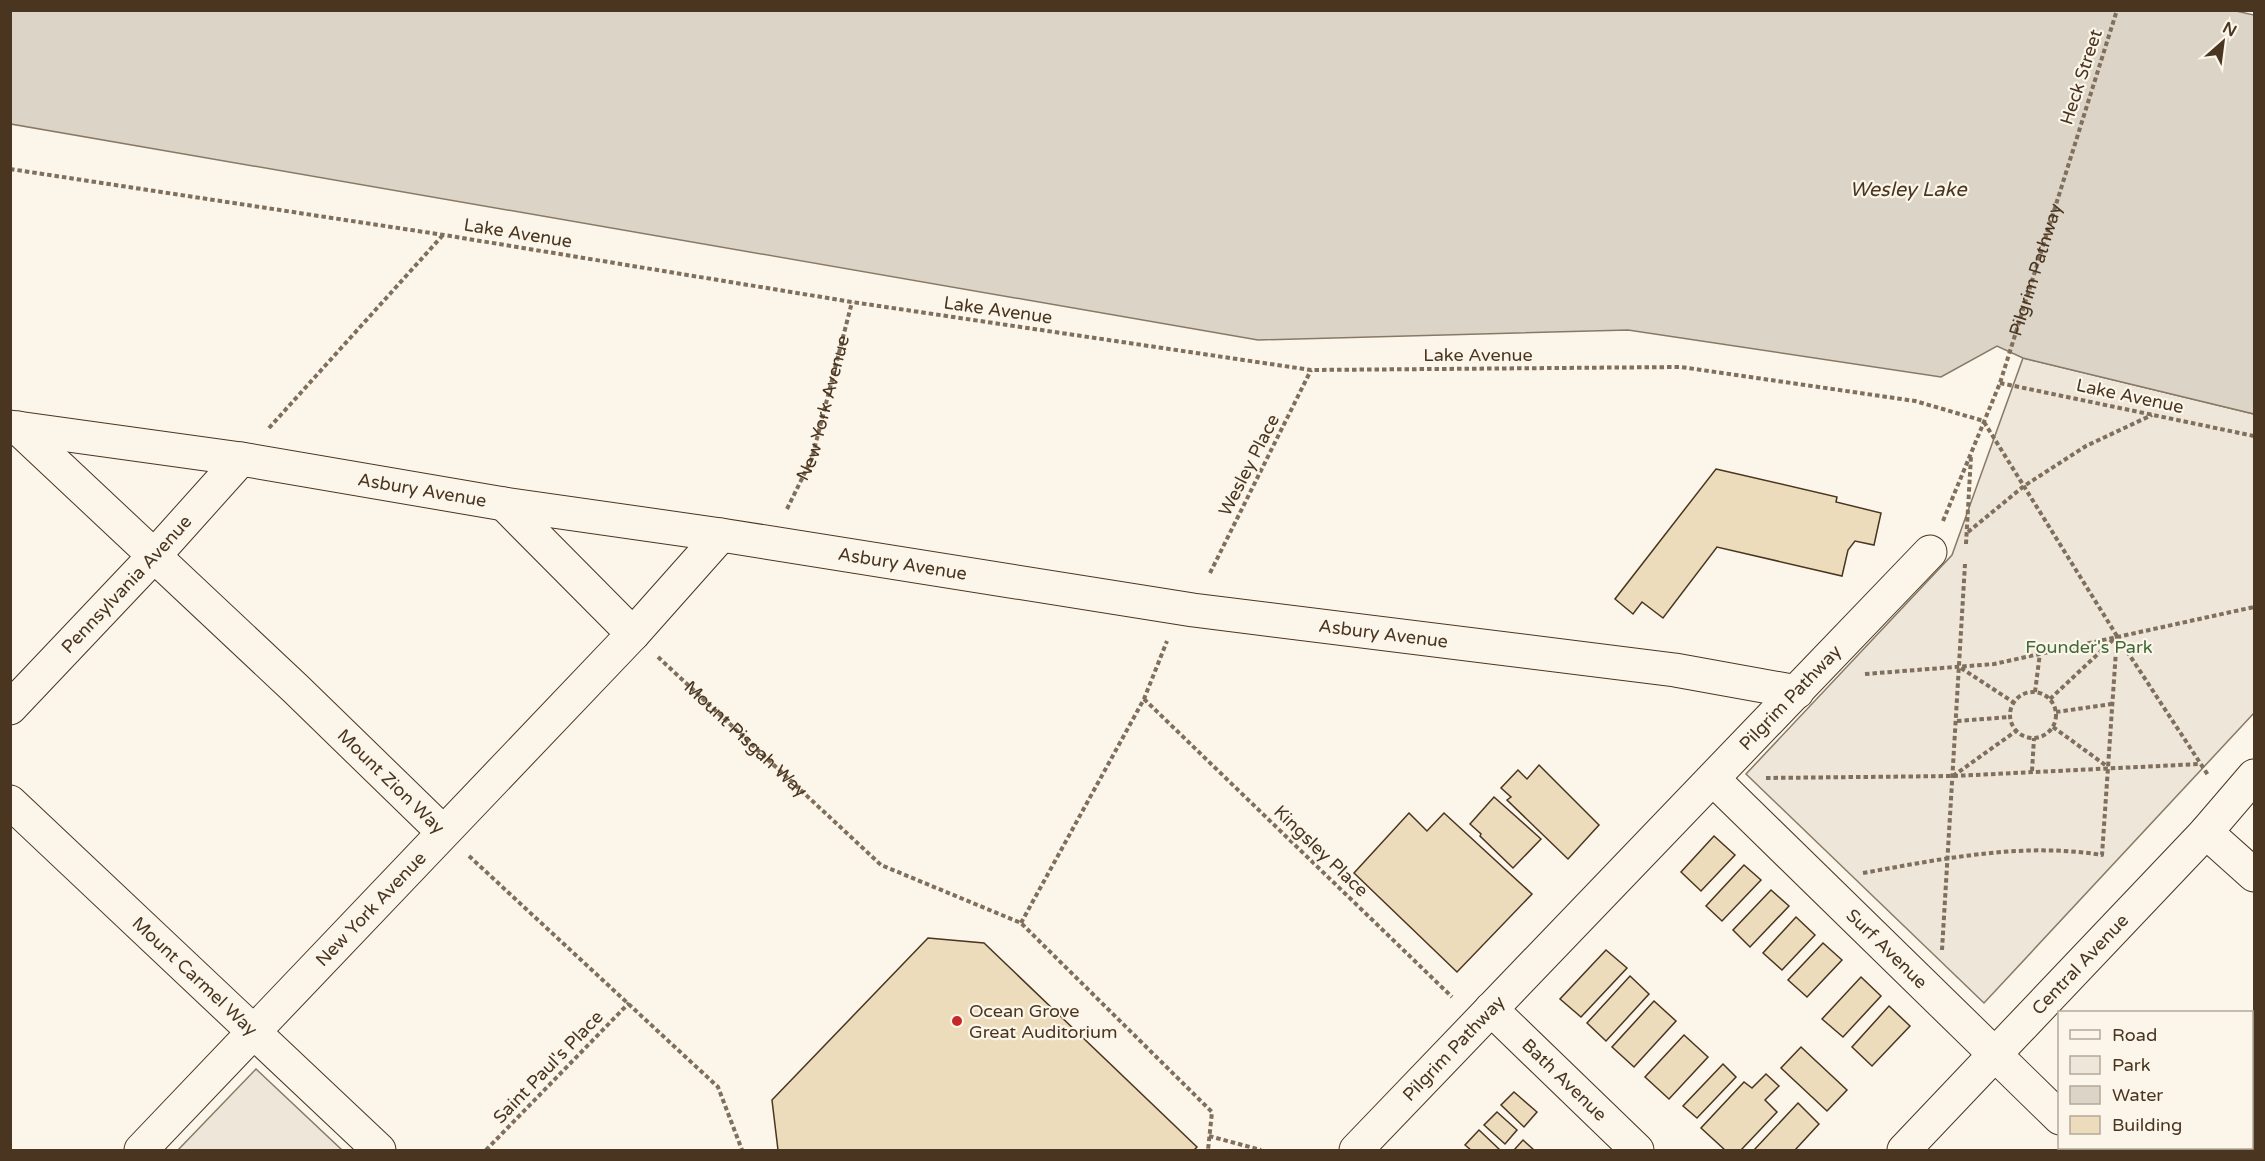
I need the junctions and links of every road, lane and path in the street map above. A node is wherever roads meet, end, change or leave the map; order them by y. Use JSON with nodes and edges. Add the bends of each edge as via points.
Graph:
{"nodes":[{"id":1,"x":2116,"y":10,"type":"edge"},
{"id":2,"x":2071,"y":151,"type":"joint"},
{"id":3,"x":10,"y":169,"type":"edge"},
{"id":4,"x":444,"y":235,"type":"junction"},
{"id":5,"x":852,"y":302,"type":"junction"},
{"id":6,"x":1311,"y":370,"type":"junction"},
{"id":7,"x":2000,"y":382,"type":"junction"},
{"id":8,"x":2152,"y":415,"type":"junction"},
{"id":9,"x":1984,"y":421,"type":"junction"},
{"id":10,"x":14,"y":427,"type":"edge"},
{"id":11,"x":267,"y":431,"type":"dead end"},
{"id":12,"x":2254,"y":436,"type":"edge"},
{"id":13,"x":1971,"y":452,"type":"junction"},
{"id":14,"x":241,"y":459,"type":"junction"},
{"id":15,"x":2024,"y":486,"type":"junction"},
{"id":16,"x":504,"y":504,"type":"junction"},
{"id":17,"x":788,"y":509,"type":"dead end"},
{"id":18,"x":1967,"y":532,"type":"junction"},
{"id":19,"x":721,"y":536,"type":"junction"},
{"id":20,"x":1930,"y":552,"type":"joint"},
{"id":21,"x":154,"y":556,"type":"junction"},
{"id":22,"x":1210,"y":573,"type":"dead end"},
{"id":23,"x":2254,"y":607,"type":"edge"},
{"id":24,"x":1172,"y":631,"type":"dead end"},
{"id":25,"x":633,"y":634,"type":"junction"},
{"id":26,"x":2117,"y":636,"type":"junction"},
{"id":27,"x":2040,"y":653,"type":"junction"},
{"id":28,"x":1960,"y":667,"type":"junction"},
{"id":29,"x":1860,"y":674,"type":"dead end"},
{"id":30,"x":1797,"y":692,"type":"junction"},
{"id":31,"x":2036,"y":692,"type":"junction"},
{"id":32,"x":1144,"y":699,"type":"junction"},
{"id":33,"x":2050,"y":699,"type":"junction"},
{"id":34,"x":2013,"y":702,"type":"junction"},
{"id":35,"x":2112,"y":704,"type":"junction"},
{"id":36,"x":10,"y":708,"type":"edge"},
{"id":37,"x":2056,"y":712,"type":"junction"},
{"id":38,"x":2010,"y":717,"type":"junction"},
{"id":39,"x":1957,"y":721,"type":"junction"},
{"id":40,"x":2053,"y":727,"type":"junction"},
{"id":41,"x":2016,"y":731,"type":"junction"},
{"id":42,"x":2034,"y":738,"type":"junction"},
{"id":43,"x":2201,"y":764,"type":"junction"},
{"id":44,"x":2108,"y":767,"type":"junction"},
{"id":45,"x":2032,"y":771,"type":"junction"},
{"id":46,"x":1953,"y":776,"type":"junction"},
{"id":47,"x":2254,"y":776,"type":"edge"},
{"id":48,"x":1766,"y":778,"type":"dead end"},
{"id":49,"x":1713,"y":779,"type":"junction"},
{"id":50,"x":10,"y":802,"type":"edge"},
{"id":51,"x":2228,"y":807,"type":"junction"},
{"id":52,"x":443,"y":832,"type":"junction"},
{"id":53,"x":2206,"y":832,"type":"junction"},
{"id":54,"x":1948,"y":857,"type":"junction"},
{"id":55,"x":1863,"y":873,"type":"dead end"},
{"id":56,"x":2254,"y":875,"type":"edge"},
{"id":57,"x":1021,"y":923,"type":"junction"},
{"id":58,"x":1942,"y":950,"type":"dead end"},
{"id":59,"x":629,"y":1003,"type":"junction"},
{"id":60,"x":1485,"y":1016,"type":"junction"},
{"id":61,"x":254,"y":1033,"type":"junction"},
{"id":62,"x":1995,"y":1055,"type":"junction"},
{"id":63,"x":2058,"y":1116,"type":"edge"},
{"id":64,"x":1209,"y":1136,"type":"junction"},
{"id":65,"x":141,"y":1150,"type":"edge"},
{"id":66,"x":379,"y":1150,"type":"edge"},
{"id":67,"x":486,"y":1150,"type":"edge"},
{"id":68,"x":742,"y":1150,"type":"edge"},
{"id":69,"x":1208,"y":1150,"type":"edge"},
{"id":70,"x":1261,"y":1150,"type":"edge"},
{"id":71,"x":1356,"y":1150,"type":"edge"},
{"id":72,"x":1637,"y":1150,"type":"edge"},
{"id":73,"x":1904,"y":1150,"type":"edge"}],
"edges":[{"from":1,"to":2,"type":"path","name":"Heck Street"},
{"from":2,"to":7,"type":"path","name":"Pilgrim Pathway"},
{"from":3,"to":4,"type":"path","name":"Lake Avenue"},
{"from":4,"to":5,"type":"path","name":"Lake Avenue"},
{"from":4,"to":11,"type":"path"},
{"from":5,"to":6,"type":"path","name":"Lake Avenue"},
{"from":5,"to":17,"type":"path","name":"New York Avenue","via":[[812,458]]},
{"from":6,"to":9,"type":"path","name":"Lake Avenue","via":[[1681,368],[1915,401]]},
{"from":6,"to":22,"type":"path","name":"Wesley Place"},
{"from":7,"to":8,"type":"path","name":"Lake Avenue"},
{"from":7,"to":9,"type":"path","name":"Pilgrim Pathway"},
{"from":8,"to":12,"type":"path","name":"Lake Avenue"},
{"from":8,"to":15,"type":"path","via":[[2086,446]]},
{"from":9,"to":13,"type":"path","name":"Pilgrim Pathway"},
{"from":9,"to":15,"type":"path"},
{"from":10,"to":14,"type":"street","name":"Asbury Avenue"},
{"from":10,"to":21,"type":"street","name":"Mount Zion Way"},
{"from":13,"to":18,"type":"path"},
{"from":13,"to":20,"type":"path","name":"Pilgrim Pathway"},
{"from":14,"to":16,"type":"street","name":"Asbury Avenue"},
{"from":14,"to":21,"type":"street","name":"Pennsylvania Avenue"},
{"from":15,"to":18,"type":"path"},
{"from":15,"to":26,"type":"path"},
{"from":16,"to":19,"type":"street","name":"Asbury Avenue"},
{"from":16,"to":25,"type":"street"},
{"from":18,"to":28,"type":"path"},
{"from":19,"to":25,"type":"street","name":"New York Avenue"},
{"from":19,"to":30,"type":"street","name":"Asbury Avenue","via":[[1193,610],[1675,670]]},
{"from":20,"to":30,"type":"street","name":"Pilgrim Pathway"},
{"from":21,"to":36,"type":"street","name":"Pennsylvania Avenue"},
{"from":21,"to":52,"type":"street","name":"Mount Zion Way"},
{"from":23,"to":26,"type":"path"},
{"from":24,"to":32,"type":"path"},
{"from":25,"to":52,"type":"street","name":"New York Avenue"},
{"from":25,"to":57,"type":"path","name":"Mount Pisgah Way","via":[[881,865]]},
{"from":26,"to":27,"type":"path"},
{"from":26,"to":33,"type":"path"},
{"from":26,"to":35,"type":"path"},
{"from":26,"to":43,"type":"path"},
{"from":27,"to":28,"type":"path"},
{"from":27,"to":31,"type":"path"},
{"from":28,"to":29,"type":"path"},
{"from":28,"to":34,"type":"path"},
{"from":28,"to":39,"type":"path"},
{"from":30,"to":49,"type":"street","name":"Pilgrim Pathway"},
{"from":31,"to":33,"type":"path"},
{"from":31,"to":34,"type":"path","via":[[2025,693]]},
{"from":32,"to":57,"type":"path"},
{"from":32,"to":60,"type":"path","name":"Kingsley Place"},
{"from":33,"to":37,"type":"path"},
{"from":34,"to":38,"type":"path"},
{"from":35,"to":37,"type":"path"},
{"from":35,"to":44,"type":"path"},
{"from":37,"to":40,"type":"path"},
{"from":38,"to":39,"type":"path"},
{"from":38,"to":41,"type":"path"},
{"from":39,"to":46,"type":"path"},
{"from":40,"to":42,"type":"path","via":[[2044,736]]},
{"from":40,"to":44,"type":"path"},
{"from":41,"to":42,"type":"path"},
{"from":41,"to":46,"type":"path"},
{"from":42,"to":45,"type":"path"},
{"from":43,"to":44,"type":"path"},
{"from":43,"to":51,"type":"path"},
{"from":44,"to":45,"type":"path"},
{"from":44,"to":54,"type":"path","via":[[2102,855],[2003,851]]},
{"from":45,"to":46,"type":"path"},
{"from":46,"to":48,"type":"path"},
{"from":46,"to":54,"type":"path"},
{"from":47,"to":51,"type":"street","name":"Central Avenue"},
{"from":49,"to":60,"type":"street","name":"Pilgrim Pathway"},
{"from":49,"to":62,"type":"street","name":"Surf Avenue"},
{"from":50,"to":61,"type":"street","name":"Mount Carmel Way"},
{"from":51,"to":53,"type":"street","name":"Central Avenue"},
{"from":52,"to":59,"type":"path","name":"Mount Zion Way"},
{"from":52,"to":61,"type":"street","name":"New York Avenue"},
{"from":53,"to":56,"type":"street"},
{"from":53,"to":62,"type":"street","name":"Central Avenue"},
{"from":54,"to":55,"type":"path"},
{"from":54,"to":58,"type":"path"},
{"from":57,"to":64,"type":"path","via":[[1212,1112]]},
{"from":59,"to":67,"type":"path","name":"Saint Paul's Place"},
{"from":59,"to":68,"type":"path","name":"Mount Zion Way","via":[[718,1087]]},
{"from":60,"to":71,"type":"street","name":"Pilgrim Pathway"},
{"from":60,"to":72,"type":"street","name":"Bath Avenue"},
{"from":61,"to":65,"type":"street","name":"New York Avenue"},
{"from":61,"to":66,"type":"street","name":"Mount Carmel Way"},
{"from":62,"to":63,"type":"street","name":"Surf Avenue"},
{"from":62,"to":73,"type":"street","name":"Central Avenue"},
{"from":64,"to":69,"type":"path"},
{"from":64,"to":70,"type":"path"}]}
